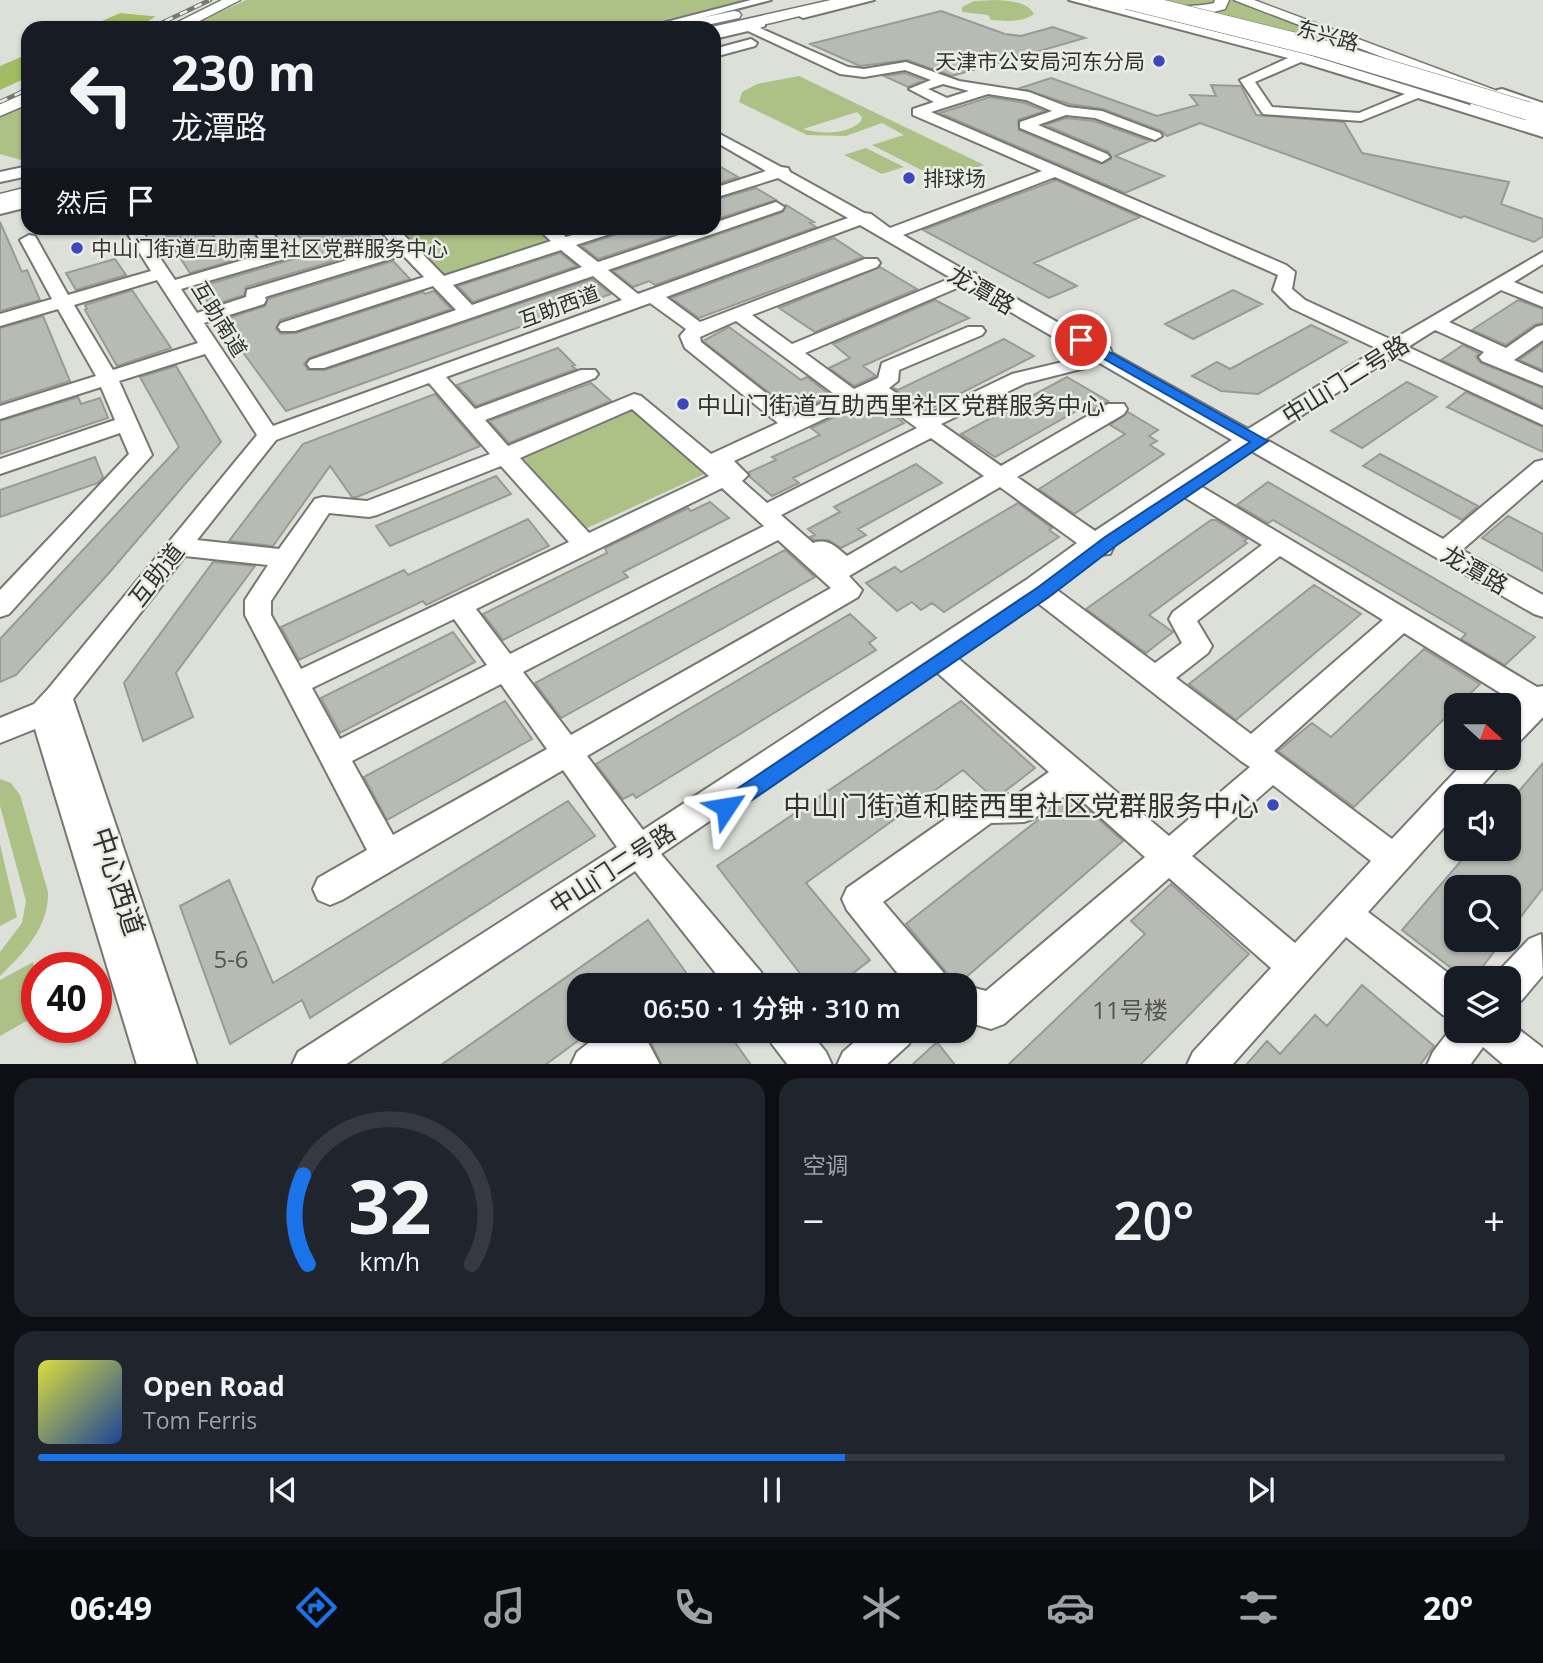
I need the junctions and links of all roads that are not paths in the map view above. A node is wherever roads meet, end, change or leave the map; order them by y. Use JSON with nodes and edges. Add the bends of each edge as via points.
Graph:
{"nodes":[{"id":1,"x":233,"y":0,"type":"edge"},
{"id":2,"x":780,"y":0,"type":"edge"},
{"id":3,"x":800,"y":0,"type":"edge"},
{"id":4,"x":826,"y":0,"type":"edge"},
{"id":5,"x":848,"y":0,"type":"edge"},
{"id":6,"x":868,"y":0,"type":"edge"},
{"id":7,"x":1075,"y":0,"type":"edge"},
{"id":8,"x":1098,"y":0,"type":"edge"},
{"id":9,"x":1222,"y":0,"type":"edge"},
{"id":10,"x":1241,"y":0,"type":"edge"},
{"id":11,"x":1248,"y":0,"type":"edge"},
{"id":12,"x":761,"y":3,"type":"edge"},
{"id":13,"x":1147,"y":10,"type":"edge"},
{"id":14,"x":778,"y":19,"type":"junction"},
{"id":15,"x":189,"y":21,"type":"edge"},
{"id":16,"x":680,"y":21,"type":"edge"},
{"id":17,"x":697,"y":21,"type":"edge"},
{"id":18,"x":700,"y":21,"type":"edge"},
{"id":19,"x":747,"y":26,"type":"junction"},
{"id":20,"x":721,"y":27,"type":"edge"},
{"id":21,"x":721,"y":28,"type":"edge"},
{"id":22,"x":721,"y":33,"type":"edge"},
{"id":23,"x":751,"y":43,"type":"dead end"},
{"id":24,"x":721,"y":51,"type":"edge"},
{"id":25,"x":1302,"y":57,"type":"junction"},
{"id":26,"x":943,"y":80,"type":"junction"},
{"id":27,"x":987,"y":90,"type":"junction"},
{"id":28,"x":1420,"y":92,"type":"junction"},
{"id":29,"x":21,"y":100,"type":"edge"},
{"id":30,"x":947,"y":103,"type":"junction"},
{"id":31,"x":0,"y":111,"type":"edge"},
{"id":32,"x":1065,"y":111,"type":"junction"},
{"id":33,"x":1539,"y":112,"type":"edge"},
{"id":34,"x":1025,"y":125,"type":"junction"},
{"id":35,"x":1543,"y":125,"type":"edge"},
{"id":36,"x":1543,"y":133,"type":"edge"},
{"id":37,"x":1154,"y":136,"type":"dead end"},
{"id":38,"x":721,"y":137,"type":"edge"},
{"id":39,"x":997,"y":146,"type":"junction"},
{"id":40,"x":1102,"y":157,"type":"dead end"},
{"id":41,"x":21,"y":172,"type":"edge"},
{"id":42,"x":781,"y":172,"type":"junction"},
{"id":43,"x":1055,"y":172,"type":"junction"},
{"id":44,"x":0,"y":177,"type":"edge"},
{"id":45,"x":21,"y":182,"type":"edge"},
{"id":46,"x":0,"y":186,"type":"edge"},
{"id":47,"x":721,"y":191,"type":"edge"},
{"id":48,"x":21,"y":195,"type":"edge"},
{"id":49,"x":0,"y":200,"type":"edge"},
{"id":50,"x":21,"y":204,"type":"edge"},
{"id":51,"x":776,"y":207,"type":"dead end"},
{"id":52,"x":0,"y":209,"type":"edge"},
{"id":53,"x":863,"y":219,"type":"junction"},
{"id":54,"x":721,"y":226,"type":"edge"},
{"id":55,"x":137,"y":235,"type":"edge"},
{"id":56,"x":265,"y":235,"type":"edge"},
{"id":57,"x":393,"y":235,"type":"edge"},
{"id":58,"x":554,"y":235,"type":"edge"},
{"id":59,"x":589,"y":235,"type":"edge"},
{"id":60,"x":667,"y":235,"type":"edge"},
{"id":61,"x":694,"y":235,"type":"edge"},
{"id":62,"x":890,"y":235,"type":"junction"},
{"id":63,"x":29,"y":240,"type":"dead end"},
{"id":64,"x":676,"y":241,"type":"junction"},
{"id":65,"x":564,"y":243,"type":"junction"},
{"id":66,"x":406,"y":248,"type":"junction"},
{"id":67,"x":1543,"y":257,"type":"edge"},
{"id":68,"x":871,"y":262,"type":"dead end"},
{"id":69,"x":1543,"y":264,"type":"edge"},
{"id":70,"x":596,"y":269,"type":"junction"},
{"id":71,"x":966,"y":278,"type":"junction"},
{"id":72,"x":168,"y":280,"type":"junction"},
{"id":73,"x":439,"y":281,"type":"junction"},
{"id":74,"x":1503,"y":284,"type":"junction"},
{"id":75,"x":1542,"y":297,"type":"edge"},
{"id":76,"x":645,"y":299,"type":"junction"},
{"id":77,"x":62,"y":302,"type":"junction"},
{"id":78,"x":470,"y":312,"type":"junction"},
{"id":79,"x":738,"y":314,"type":"junction"},
{"id":80,"x":0,"y":320,"type":"edge"},
{"id":81,"x":194,"y":320,"type":"junction"},
{"id":82,"x":1438,"y":325,"type":"junction"},
{"id":83,"x":288,"y":327,"type":"dead end"},
{"id":84,"x":698,"y":329,"type":"junction"},
{"id":85,"x":975,"y":331,"type":"dead end"},
{"id":86,"x":1543,"y":331,"type":"edge"},
{"id":87,"x":1460,"y":344,"type":"dead end"},
{"id":88,"x":209,"y":346,"type":"junction"},
{"id":89,"x":1397,"y":351,"type":"junction"},
{"id":90,"x":791,"y":352,"type":"junction"},
{"id":91,"x":1100,"y":354,"type":"junction"},
{"id":92,"x":317,"y":364,"type":"dead end"},
{"id":93,"x":588,"y":374,"type":"dead end"},
{"id":94,"x":433,"y":376,"type":"junction"},
{"id":95,"x":108,"y":379,"type":"junction"},
{"id":96,"x":1543,"y":380,"type":"edge"},
{"id":97,"x":874,"y":387,"type":"junction"},
{"id":98,"x":852,"y":397,"type":"junction"},
{"id":99,"x":1116,"y":409,"type":"dead end"},
{"id":100,"x":0,"y":414,"type":"edge"},
{"id":101,"x":471,"y":418,"type":"junction"},
{"id":102,"x":1543,"y":418,"type":"edge"},
{"id":103,"x":127,"y":423,"type":"junction"},
{"id":104,"x":792,"y":424,"type":"junction"},
{"id":105,"x":929,"y":427,"type":"junction"},
{"id":106,"x":268,"y":435,"type":"junction"},
{"id":107,"x":1254,"y":440,"type":"junction"},
{"id":108,"x":505,"y":456,"type":"junction"},
{"id":109,"x":0,"y":467,"type":"edge"},
{"id":110,"x":1543,"y":467,"type":"edge"},
{"id":111,"x":1001,"y":476,"type":"junction"},
{"id":112,"x":725,"y":478,"type":"junction"},
{"id":113,"x":1185,"y":486,"type":"junction"},
{"id":114,"x":778,"y":518,"type":"junction"},
{"id":115,"x":1279,"y":544,"type":"junction"},
{"id":116,"x":1098,"y":545,"type":"junction"},
{"id":117,"x":586,"y":546,"type":"junction"},
{"id":118,"x":177,"y":547,"type":"junction"},
{"id":119,"x":1448,"y":550,"type":"junction"},
{"id":120,"x":286,"y":558,"type":"junction"},
{"id":121,"x":1039,"y":590,"type":"junction"},
{"id":122,"x":1543,"y":600,"type":"edge"},
{"id":123,"x":459,"y":606,"type":"junction"},
{"id":124,"x":0,"y":607,"type":"edge"},
{"id":125,"x":1543,"y":607,"type":"edge"},
{"id":126,"x":1402,"y":620,"type":"junction"},
{"id":127,"x":939,"y":657,"type":"junction"},
{"id":128,"x":507,"y":670,"type":"junction"},
{"id":129,"x":1156,"y":678,"type":"junction"},
{"id":130,"x":295,"y":684,"type":"junction"},
{"id":131,"x":1541,"y":701,"type":"edge"},
{"id":132,"x":51,"y":704,"type":"junction"},
{"id":133,"x":1521,"y":721,"type":"edge"},
{"id":134,"x":0,"y":722,"type":"edge"},
{"id":135,"x":0,"y":731,"type":"edge"},
{"id":136,"x":566,"y":752,"type":"junction"},
{"id":137,"x":332,"y":757,"type":"junction"},
{"id":138,"x":1262,"y":759,"type":"junction"},
{"id":139,"x":1475,"y":770,"type":"edge"},
{"id":140,"x":1073,"y":772,"type":"junction"},
{"id":141,"x":387,"y":855,"type":"junction"},
{"id":142,"x":643,"y":855,"type":"junction"},
{"id":143,"x":1170,"y":855,"type":"junction"},
{"id":144,"x":1393,"y":859,"type":"junction"},
{"id":145,"x":330,"y":889,"type":"dead end"},
{"id":146,"x":1345,"y":915,"type":"junction"},
{"id":147,"x":1543,"y":953,"type":"edge"},
{"id":148,"x":1296,"y":967,"type":"junction"},
{"id":149,"x":738,"y":973,"type":"edge"},
{"id":150,"x":920,"y":973,"type":"edge"},
{"id":151,"x":1521,"y":973,"type":"edge"},
{"id":152,"x":1444,"y":993,"type":"edge"},
{"id":153,"x":977,"y":1007,"type":"edge"},
{"id":154,"x":795,"y":1043,"type":"edge"},
{"id":155,"x":882,"y":1043,"type":"edge"},
{"id":156,"x":1463,"y":1043,"type":"edge"},
{"id":157,"x":1507,"y":1043,"type":"edge"},
{"id":158,"x":156,"y":1064,"type":"edge"},
{"id":159,"x":178,"y":1064,"type":"edge"},
{"id":160,"x":313,"y":1064,"type":"edge"},
{"id":161,"x":336,"y":1064,"type":"edge"},
{"id":162,"x":591,"y":1064,"type":"edge"},
{"id":163,"x":640,"y":1064,"type":"edge"},
{"id":164,"x":812,"y":1064,"type":"edge"},
{"id":165,"x":857,"y":1064,"type":"edge"},
{"id":166,"x":1207,"y":1064,"type":"edge"},
{"id":167,"x":1447,"y":1064,"type":"edge"},
{"id":168,"x":1533,"y":1064,"type":"edge"}],
"edges":[{"from":1,"to":15,"type":"main road"},
{"from":2,"to":12,"type":"main road"},
{"from":3,"to":18,"type":"main road"},
{"from":4,"to":20,"type":"main road"},
{"from":5,"to":14,"type":"main road"},
{"from":6,"to":14,"type":"street"},
{"from":7,"to":25,"type":"street"},
{"from":8,"to":13,"type":"highway","name":"东兴路"},
{"from":9,"to":13,"type":"main road","via":[[1212,10]]},
{"from":10,"to":33,"type":"main road"},
{"from":11,"to":33,"type":"street"},
{"from":12,"to":16,"type":"street"},
{"from":12,"to":17,"type":"main road"},
{"from":13,"to":33,"type":"highway","name":"东兴路","bridge":true,"via":[[1325,49]]},
{"from":13,"to":35,"type":"highway","name":"东兴路","via":[[1353,65]]},
{"from":14,"to":19,"type":"main road"},
{"from":19,"to":21,"type":"main road"},
{"from":19,"to":22,"type":"street"},
{"from":19,"to":26,"type":"street","via":[[845,71],[864,73],[905,66]]},
{"from":23,"to":24,"type":"street"},
{"from":25,"to":28,"type":"street"},
{"from":25,"to":28,"type":"street","via":[[1247,80],[1268,111],[1361,117]]},
{"from":26,"to":27,"type":"street"},
{"from":26,"to":30,"type":"street","via":[[916,89]]},
{"from":27,"to":30,"type":"street"},
{"from":27,"to":32,"type":"street","via":[[1029,96]]},
{"from":28,"to":36,"type":"street"},
{"from":29,"to":31,"type":"main road"},
{"from":30,"to":39,"type":"street","via":[[918,112]]},
{"from":32,"to":34,"type":"street"},
{"from":32,"to":37,"type":"street","via":[[1097,114]]},
{"from":34,"to":39,"type":"street","via":[[1027,135]]},
{"from":34,"to":40,"type":"street"},
{"from":38,"to":42,"type":"street","name":"龙潭路"},
{"from":39,"to":43,"type":"street"},
{"from":41,"to":44,"type":"street"},
{"from":42,"to":47,"type":"street"},
{"from":42,"to":53,"type":"street","name":"龙潭路"},
{"from":43,"to":62,"type":"street"},
{"from":43,"to":89,"type":"street","via":[[1286,272],[1282,290],[1290,299]]},
{"from":45,"to":46,"type":"main road"},
{"from":48,"to":49,"type":"main road"},
{"from":50,"to":52,"type":"street"},
{"from":51,"to":54,"type":"street"},
{"from":53,"to":62,"type":"street","name":"龙潭路"},
{"from":53,"to":76,"type":"street","name":"互助西道"},
{"from":55,"to":72,"type":"street","name":"互助南道"},
{"from":56,"to":72,"type":"street","via":[[281,254]]},
{"from":57,"to":66,"type":"street"},
{"from":58,"to":65,"type":"street"},
{"from":59,"to":65,"type":"street"},
{"from":60,"to":64,"type":"street"},
{"from":61,"to":64,"type":"street"},
{"from":62,"to":71,"type":"street","name":"龙潭路"},
{"from":63,"to":77,"type":"street"},
{"from":64,"to":70,"type":"street"},
{"from":65,"to":70,"type":"street"},
{"from":65,"to":73,"type":"street"},
{"from":66,"to":73,"type":"street"},
{"from":66,"to":81,"type":"street","via":[[254,294],[257,300]]},
{"from":67,"to":74,"type":"street","name":"中山门二号路"},
{"from":68,"to":79,"type":"street"},
{"from":69,"to":74,"type":"street","name":"中山门二号路"},
{"from":70,"to":76,"type":"street"},
{"from":70,"to":78,"type":"street"},
{"from":71,"to":90,"type":"street"},
{"from":71,"to":91,"type":"street","name":"龙潭路"},
{"from":72,"to":77,"type":"street"},
{"from":72,"to":81,"type":"street","name":"互助南道"},
{"from":73,"to":78,"type":"street"},
{"from":73,"to":83,"type":"street","via":[[413,285]]},
{"from":74,"to":75,"type":"street"},
{"from":74,"to":82,"type":"street","name":"中山门二号路"},
{"from":76,"to":84,"type":"street"},
{"from":76,"to":94,"type":"street","name":"互助西道"},
{"from":77,"to":80,"type":"street"},
{"from":77,"to":95,"type":"street"},
{"from":78,"to":92,"type":"street"},
{"from":79,"to":84,"type":"street"},
{"from":79,"to":90,"type":"street"},
{"from":81,"to":88,"type":"street","name":"互助南道"},
{"from":82,"to":86,"type":"street","via":[[1508,356]]},
{"from":82,"to":89,"type":"street","name":"中山门二号路"},
{"from":84,"to":104,"type":"street","via":[[690,336],[692,344]]},
{"from":85,"to":97,"type":"street","via":[[889,367],[888,381]]},
{"from":87,"to":96,"type":"street"},
{"from":88,"to":95,"type":"street"},
{"from":88,"to":106,"type":"street","name":"互助南道"},
{"from":89,"to":102,"type":"street"},
{"from":89,"to":107,"type":"street","name":"中山门二号路"},
{"from":90,"to":98,"type":"street"},
{"from":91,"to":105,"type":"street","via":[[1019,378]]},
{"from":91,"to":107,"type":"street","name":"龙潭路"},
{"from":93,"to":101,"type":"street"},
{"from":94,"to":101,"type":"street"},
{"from":94,"to":106,"type":"street","name":"互助西道"},
{"from":95,"to":100,"type":"street"},
{"from":95,"to":103,"type":"street"},
{"from":97,"to":98,"type":"street"},
{"from":97,"to":105,"type":"street"},
{"from":98,"to":104,"type":"street"},
{"from":99,"to":111,"type":"street"},
{"from":101,"to":108,"type":"street"},
{"from":103,"to":109,"type":"street"},
{"from":103,"to":124,"type":"street","via":[[141,455]]},
{"from":104,"to":114,"type":"street","via":[[718,459]]},
{"from":105,"to":111,"type":"street"},
{"from":105,"to":114,"type":"street"},
{"from":106,"to":118,"type":"street","name":"互助道"},
{"from":107,"to":113,"type":"street","name":"中山门二号路"},
{"from":107,"to":119,"type":"street","name":"龙潭路"},
{"from":108,"to":112,"type":"street","via":[[634,400]]},
{"from":108,"to":117,"type":"street"},
{"from":108,"to":120,"type":"street","via":[[369,509],[323,505]]},
{"from":110,"to":119,"type":"street"},
{"from":111,"to":114,"type":"street","via":[[845,568]]},
{"from":111,"to":116,"type":"street"},
{"from":112,"to":114,"type":"street"},
{"from":112,"to":117,"type":"street"},
{"from":113,"to":115,"type":"street"},
{"from":113,"to":116,"type":"street","name":"中山门二号路"},
{"from":114,"to":128,"type":"street"},
{"from":114,"to":136,"type":"street","via":[[849,590]]},
{"from":115,"to":126,"type":"street"},
{"from":115,"to":129,"type":"street","via":[[1182,619],[1198,646]]},
{"from":116,"to":121,"type":"street","name":"中山门二号路"},
{"from":117,"to":123,"type":"street"},
{"from":118,"to":120,"type":"street"},
{"from":118,"to":132,"type":"street","name":"互助道"},
{"from":119,"to":122,"type":"street","name":"龙潭路"},
{"from":119,"to":125,"type":"street","name":"龙潭路"},
{"from":120,"to":130,"type":"street","via":[[262,591],[257,607]]},
{"from":121,"to":127,"type":"street","name":"中山门二号路"},
{"from":121,"to":129,"type":"street"},
{"from":123,"to":128,"type":"street"},
{"from":123,"to":130,"type":"street"},
{"from":126,"to":131,"type":"street"},
{"from":126,"to":138,"type":"street"},
{"from":127,"to":140,"type":"street"},
{"from":127,"to":142,"type":"street","name":"中山门二号路"},
{"from":128,"to":136,"type":"street"},
{"from":128,"to":137,"type":"street"},
{"from":129,"to":138,"type":"street"},
{"from":130,"to":137,"type":"street"},
{"from":131,"to":133,"type":"street"},
{"from":132,"to":134,"type":"street"},
{"from":132,"to":135,"type":"street"},
{"from":132,"to":158,"type":"street","name":"中心西道"},
{"from":132,"to":159,"type":"street","name":"中心西道"},
{"from":136,"to":141,"type":"street"},
{"from":136,"to":142,"type":"street"},
{"from":137,"to":141,"type":"street"},
{"from":138,"to":143,"type":"street"},
{"from":138,"to":144,"type":"street"},
{"from":139,"to":144,"type":"street"},
{"from":140,"to":143,"type":"street"},
{"from":140,"to":150,"type":"street","via":[[1024,808],[985,809],[859,899]]},
{"from":141,"to":145,"type":"street"},
{"from":142,"to":149,"type":"street"},
{"from":142,"to":160,"type":"street","name":"中山门二号路"},
{"from":142,"to":161,"type":"street","name":"中山门二号路"},
{"from":143,"to":148,"type":"street"},
{"from":143,"to":153,"type":"street","via":[[991,1011]]},
{"from":144,"to":146,"type":"street"},
{"from":146,"to":148,"type":"street"},
{"from":146,"to":152,"type":"street"},
{"from":147,"to":151,"type":"street"},
{"from":148,"to":166,"type":"street"},
{"from":154,"to":164,"type":"street"},
{"from":155,"to":165,"type":"street"},
{"from":156,"to":167,"type":"street"},
{"from":157,"to":168,"type":"street"},
{"from":162,"to":163,"type":"street","via":[[625,1038]]}]}
